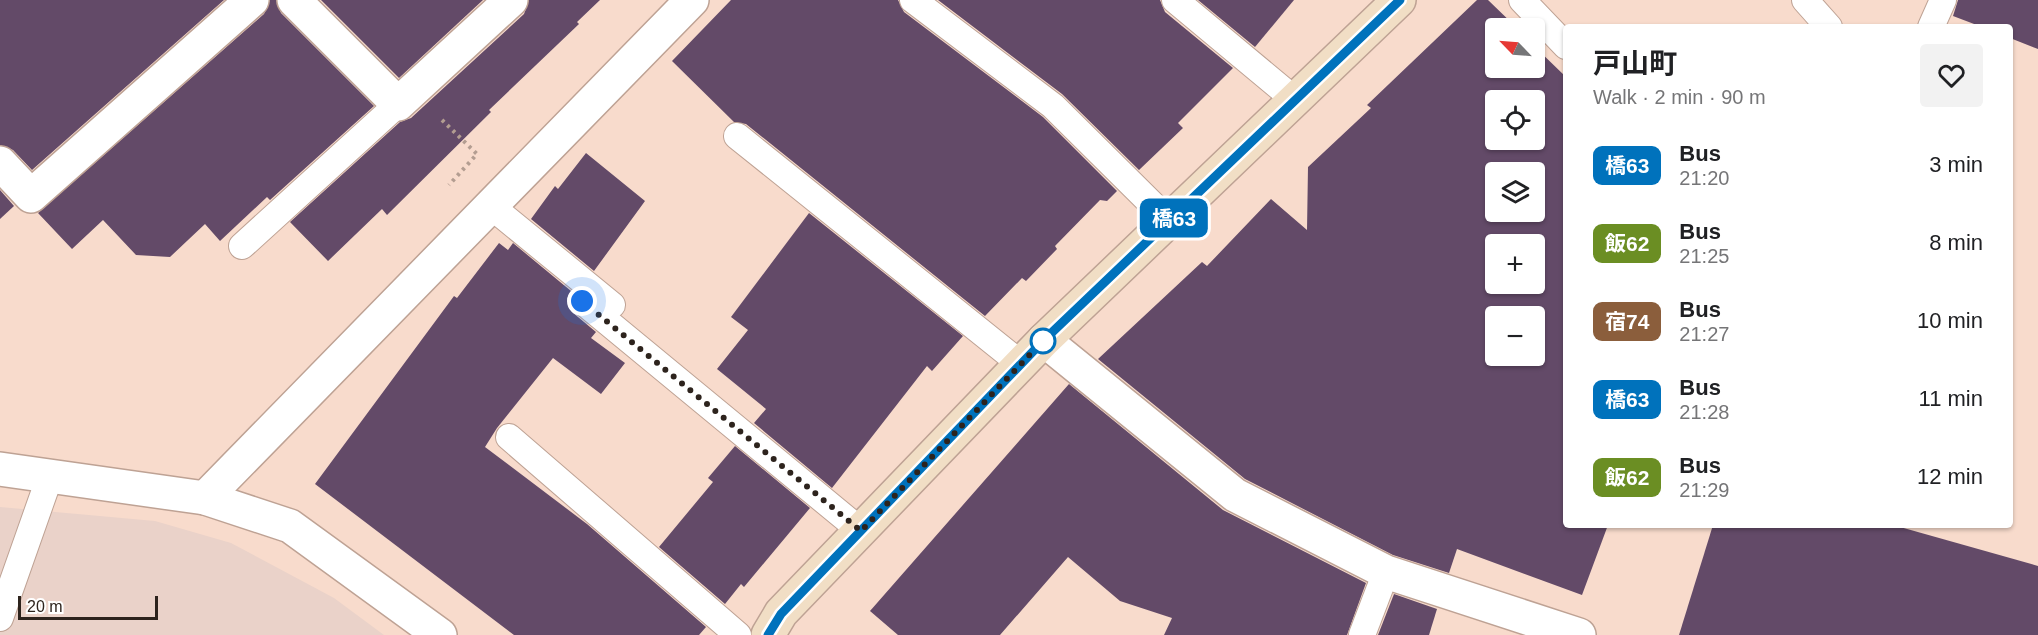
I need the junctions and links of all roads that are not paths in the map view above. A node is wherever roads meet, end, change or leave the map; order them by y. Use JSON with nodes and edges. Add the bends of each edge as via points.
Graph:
{"nodes":[{"id":1,"x":252,"y":0,"type":"edge"},
{"id":2,"x":294,"y":0,"type":"edge"},
{"id":3,"x":511,"y":0,"type":"edge"},
{"id":4,"x":692,"y":0,"type":"edge"},
{"id":5,"x":913,"y":0,"type":"edge"},
{"id":6,"x":1175,"y":0,"type":"edge"},
{"id":7,"x":1400,"y":0,"type":"edge"},
{"id":8,"x":1522,"y":0,"type":"edge"},
{"id":9,"x":1805,"y":0,"type":"edge"},
{"id":10,"x":1943,"y":0,"type":"edge"},
{"id":11,"x":1826,"y":24,"type":"edge"},
{"id":12,"x":1932,"y":24,"type":"edge"},
{"id":13,"x":1563,"y":43,"type":"edge"},
{"id":14,"x":404,"y":97,"type":"junction"},
{"id":15,"x":1295,"y":100,"type":"junction"},
{"id":16,"x":737,"y":136,"type":"dead end"},
{"id":17,"x":0,"y":164,"type":"edge"},
{"id":18,"x":492,"y":207,"type":"junction"},
{"id":19,"x":1170,"y":222,"type":"junction"},
{"id":20,"x":242,"y":246,"type":"dead end"},
{"id":21,"x":582,"y":301,"type":"dead end"},
{"id":22,"x":1044,"y":340,"type":"junction"},
{"id":23,"x":1021,"y":364,"type":"junction"},
{"id":24,"x":696,"y":374,"type":"dead end"},
{"id":25,"x":509,"y":437,"type":"dead end"},
{"id":26,"x":0,"y":469,"type":"edge"},
{"id":27,"x":50,"y":476,"type":"junction"},
{"id":28,"x":205,"y":498,"type":"junction"},
{"id":29,"x":861,"y":531,"type":"junction"},
{"id":30,"x":1386,"y":572,"type":"junction"},
{"id":31,"x":0,"y":618,"type":"edge"},
{"id":32,"x":1561,"y":632,"type":"edge"},
{"id":33,"x":440,"y":635,"type":"edge"},
{"id":34,"x":738,"y":635,"type":"edge"},
{"id":35,"x":768,"y":635,"type":"edge"},
{"id":36,"x":1362,"y":635,"type":"edge"}],
"edges":[{"from":1,"to":17,"type":"street","via":[[31,196]]},
{"from":2,"to":14,"type":"street"},
{"from":3,"to":14,"type":"street"},
{"from":4,"to":18,"type":"street"},
{"from":5,"to":19,"type":"lane","via":[[1053,106]]},
{"from":6,"to":15,"type":"lane"},
{"from":7,"to":15,"type":"main road"},
{"from":8,"to":13,"type":"lane"},
{"from":9,"to":11,"type":"lane"},
{"from":10,"to":12,"type":"lane"},
{"from":14,"to":20,"type":"lane"},
{"from":15,"to":19,"type":"main road"},
{"from":16,"to":23,"type":"lane"},
{"from":18,"to":24,"type":"lane"},
{"from":18,"to":28,"type":"street"},
{"from":19,"to":22,"type":"main road"},
{"from":21,"to":29,"type":"lane"},
{"from":22,"to":23,"type":"main road"},
{"from":22,"to":30,"type":"street","via":[[1235,495]]},
{"from":23,"to":29,"type":"main road"},
{"from":25,"to":34,"type":"lane"},
{"from":26,"to":27,"type":"street"},
{"from":27,"to":28,"type":"street"},
{"from":27,"to":31,"type":"lane"},
{"from":28,"to":33,"type":"street","via":[[290,526]]},
{"from":29,"to":35,"type":"main road","via":[[781,614]]},
{"from":30,"to":32,"type":"street"},
{"from":30,"to":36,"type":"lane"}]}
